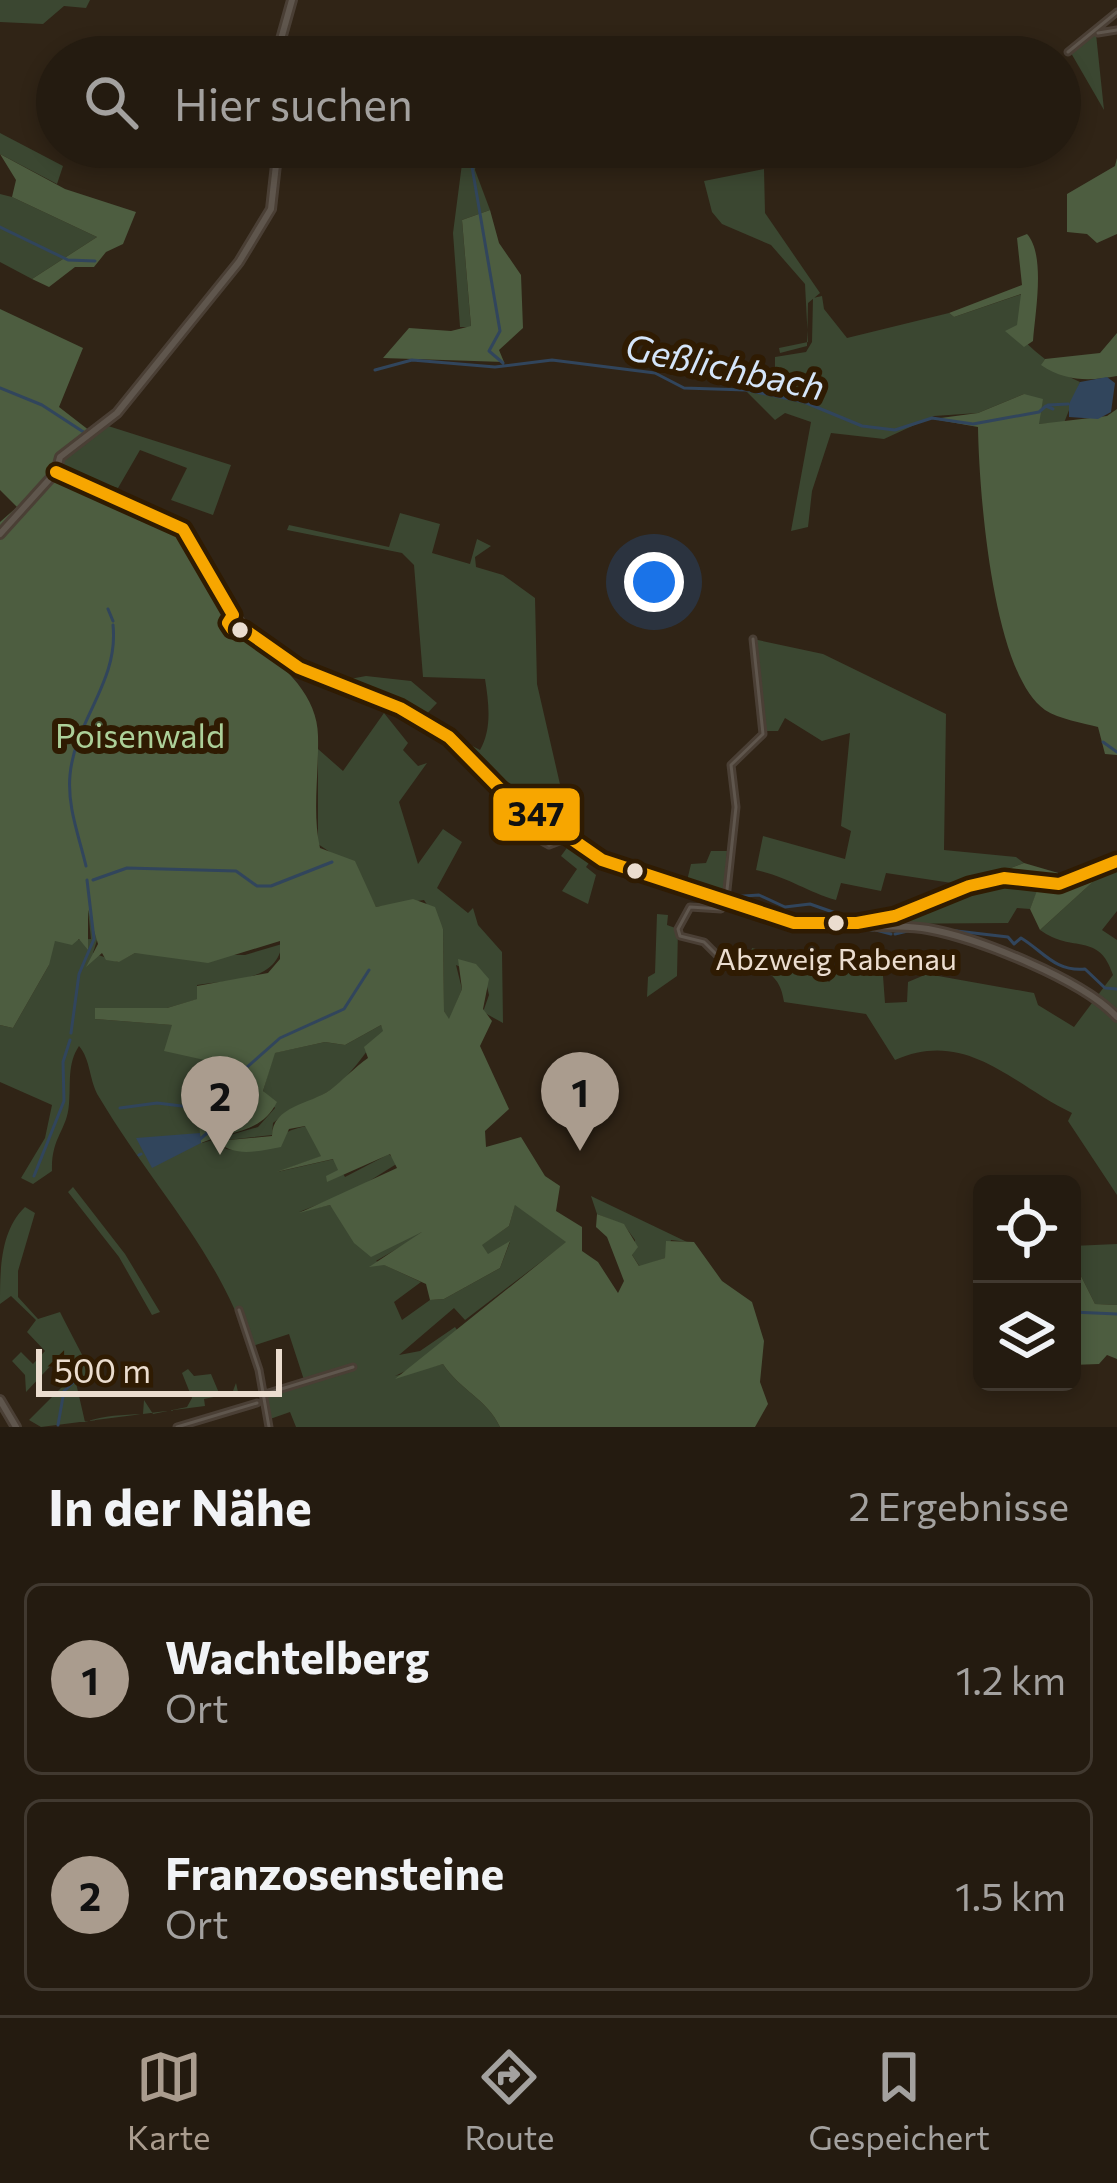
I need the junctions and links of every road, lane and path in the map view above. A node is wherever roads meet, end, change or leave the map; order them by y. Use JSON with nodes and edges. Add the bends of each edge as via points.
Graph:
{"nodes":[{"id":1,"x":292,"y":0,"type":"edge"},
{"id":2,"x":1117,"y":12,"type":"edge"},
{"id":3,"x":1117,"y":30,"type":"edge"},
{"id":4,"x":1097,"y":32,"type":"junction"},
{"id":5,"x":282,"y":36,"type":"edge"},
{"id":6,"x":1081,"y":43,"type":"edge"},
{"id":7,"x":276,"y":168,"type":"edge"},
{"id":8,"x":56,"y":472,"type":"junction"},
{"id":9,"x":0,"y":534,"type":"edge"},
{"id":10,"x":754,"y":639,"type":"dead end"},
{"id":11,"x":529,"y":834,"type":"dead end"},
{"id":12,"x":568,"y":837,"type":"junction"},
{"id":13,"x":1117,"y":861,"type":"edge"},
{"id":14,"x":726,"y":897,"type":"junction"},
{"id":15,"x":857,"y":923,"type":"junction"},
{"id":16,"x":722,"y":960,"type":"dead end"},
{"id":17,"x":1117,"y":1017,"type":"edge"},
{"id":18,"x":239,"y":1310,"type":"dead end"},
{"id":19,"x":353,"y":1366,"type":"dead end"},
{"id":20,"x":263,"y":1394,"type":"junction"},
{"id":21,"x":0,"y":1400,"type":"edge"},
{"id":22,"x":257,"y":1403,"type":"dead end"},
{"id":23,"x":16,"y":1427,"type":"edge"},
{"id":24,"x":177,"y":1427,"type":"edge"},
{"id":25,"x":269,"y":1427,"type":"edge"}],
"edges":[{"from":1,"to":5,"type":"street"},
{"from":2,"to":4,"type":"street"},
{"from":3,"to":4,"type":"street"},
{"from":4,"to":6,"type":"street"},
{"from":7,"to":8,"type":"street","via":[[271,209],[239,262],[127,402],[60,457]]},
{"from":8,"to":9,"type":"street"},
{"from":8,"to":12,"type":"street","via":[[180,527],[244,630],[299,668],[449,737],[500,790]]},
{"from":10,"to":14,"type":"street","via":[[763,734],[731,766],[736,807]]},
{"from":11,"to":12,"type":"street","via":[[549,845]]},
{"from":12,"to":14,"type":"street","via":[[618,867]]},
{"from":13,"to":15,"type":"street","via":[[1059,884],[1004,878]]},
{"from":14,"to":15,"type":"street","via":[[794,923]]},
{"from":14,"to":16,"type":"street","via":[[721,909],[689,907],[678,929]]},
{"from":15,"to":17,"type":"street","via":[[923,928],[1016,957]]},
{"from":18,"to":20,"type":"street"},
{"from":19,"to":20,"type":"street"},
{"from":20,"to":25,"type":"street"},
{"from":21,"to":23,"type":"street"},
{"from":22,"to":24,"type":"street"}]}
